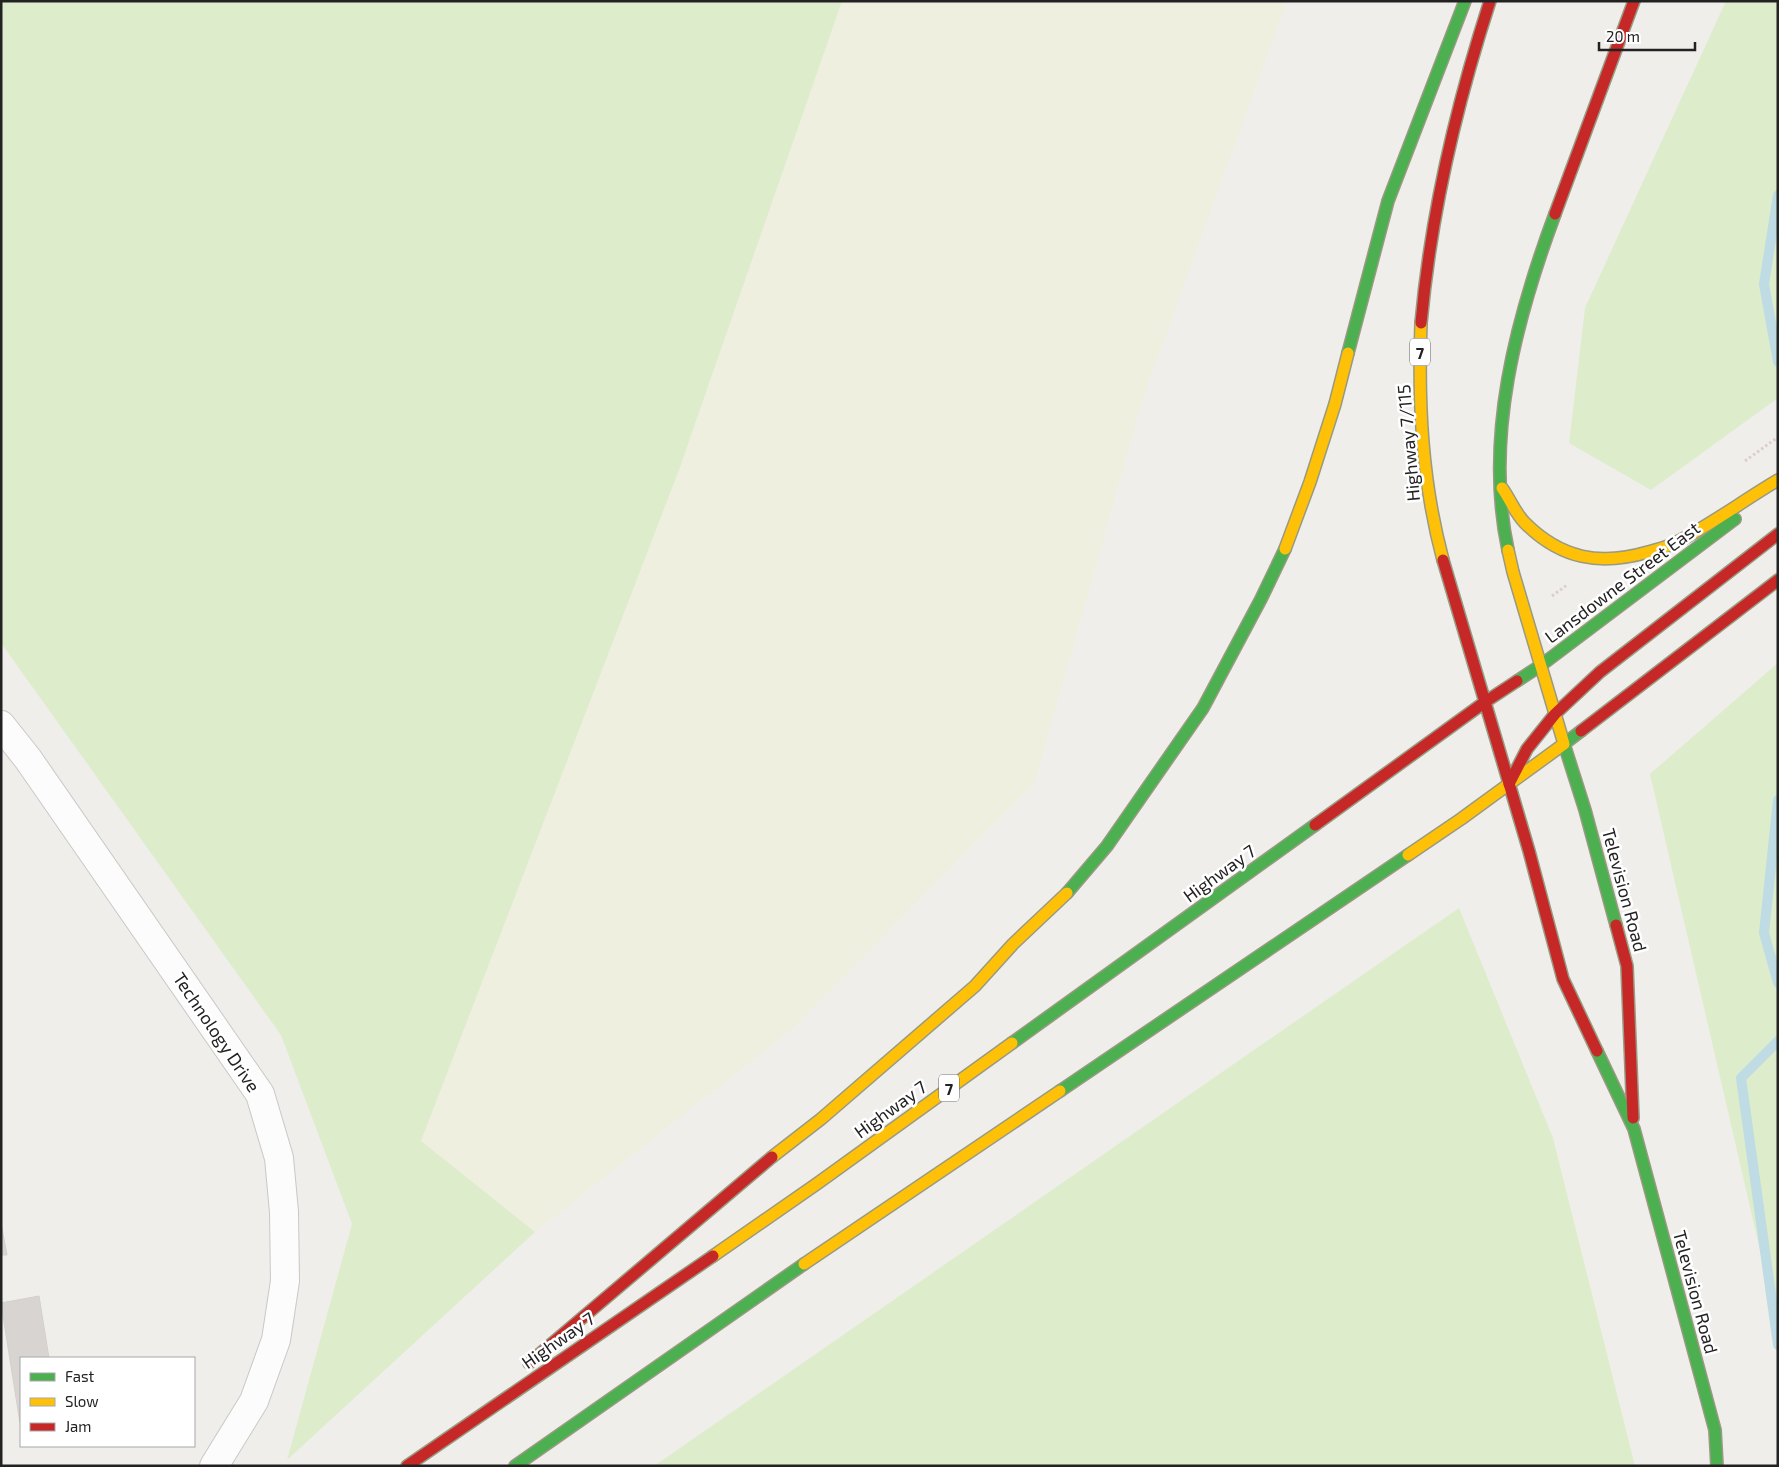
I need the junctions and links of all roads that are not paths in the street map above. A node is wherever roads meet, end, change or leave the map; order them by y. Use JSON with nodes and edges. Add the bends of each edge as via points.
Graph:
{"nodes":[{"id":1,"x":1465,"y":1,"type":"edge"},
{"id":2,"x":1490,"y":1,"type":"edge"},
{"id":3,"x":1634,"y":1,"type":"edge"},
{"id":4,"x":1778,"y":480,"type":"edge"},
{"id":5,"x":1499,"y":482,"type":"junction"},
{"id":6,"x":1778,"y":487,"type":"edge"},
{"id":7,"x":1778,"y":534,"type":"edge"},
{"id":8,"x":1778,"y":580,"type":"edge"},
{"id":9,"x":1540,"y":666,"type":"junction"},
{"id":10,"x":1485,"y":702,"type":"junction"},
{"id":11,"x":1555,"y":714,"type":"junction"},
{"id":12,"x":1,"y":726,"type":"edge"},
{"id":13,"x":1564,"y":744,"type":"junction"},
{"id":14,"x":1509,"y":784,"type":"junction"},
{"id":15,"x":1634,"y":1130,"type":"junction"},
{"id":16,"x":516,"y":1373,"type":"dead end"},
{"id":17,"x":494,"y":1392,"type":"dead end"},
{"id":18,"x":214,"y":1466,"type":"edge"},
{"id":19,"x":407,"y":1466,"type":"edge"},
{"id":20,"x":515,"y":1466,"type":"edge"},
{"id":21,"x":1717,"y":1466,"type":"edge"}],
"edges":[{"from":1,"to":16,"type":"main road","via":[[1388,201],[1335,404],[1289,540],[1203,708],[1119,830],[1068,892],[975,986]]},
{"from":2,"to":10,"type":"main road","name":"Highway 7/115","number":"7","via":[[1461,94],[1442,176],[1424,289],[1419,354],[1424,462],[1434,519],[1446,572]]},
{"from":3,"to":5,"type":"main road","via":[[1522,313],[1505,401]]},
{"from":4,"to":5,"type":"main road","via":[[1675,543],[1615,560],[1585,559],[1564,552],[1543,539],[1524,522]]},
{"from":5,"to":9,"type":"main road","via":[[1513,572]]},
{"from":6,"to":9,"type":"main road","name":"Lansdowne Street East"},
{"from":7,"to":11,"type":"main road","via":[[1600,672]]},
{"from":8,"to":13,"type":"main road"},
{"from":9,"to":10,"type":"main road","name":"Lansdowne Street East"},
{"from":9,"to":11,"type":"main road","name":"Television Road"},
{"from":10,"to":14,"type":"main road","name":"Television Road"},
{"from":10,"to":19,"type":"main road","name":"Highway 7","number":"7","via":[[818,1183]]},
{"from":11,"to":13,"type":"main road","name":"Television Road"},
{"from":11,"to":14,"type":"main road","via":[[1527,749]]},
{"from":12,"to":18,"type":"street","name":"Technology Drive","via":[[28,759],[260,1094],[279,1158],[285,1281],[276,1340],[254,1401]]},
{"from":13,"to":14,"type":"main road"},
{"from":13,"to":15,"type":"main road","name":"Television Road","via":[[1627,966]]},
{"from":14,"to":15,"type":"main road","name":"Television Road","via":[[1563,979]]},
{"from":14,"to":20,"type":"main road","via":[[792,1272]]},
{"from":15,"to":21,"type":"main road","name":"Television Road","via":[[1715,1430]]},
{"from":17,"to":19,"type":"main road"}]}
